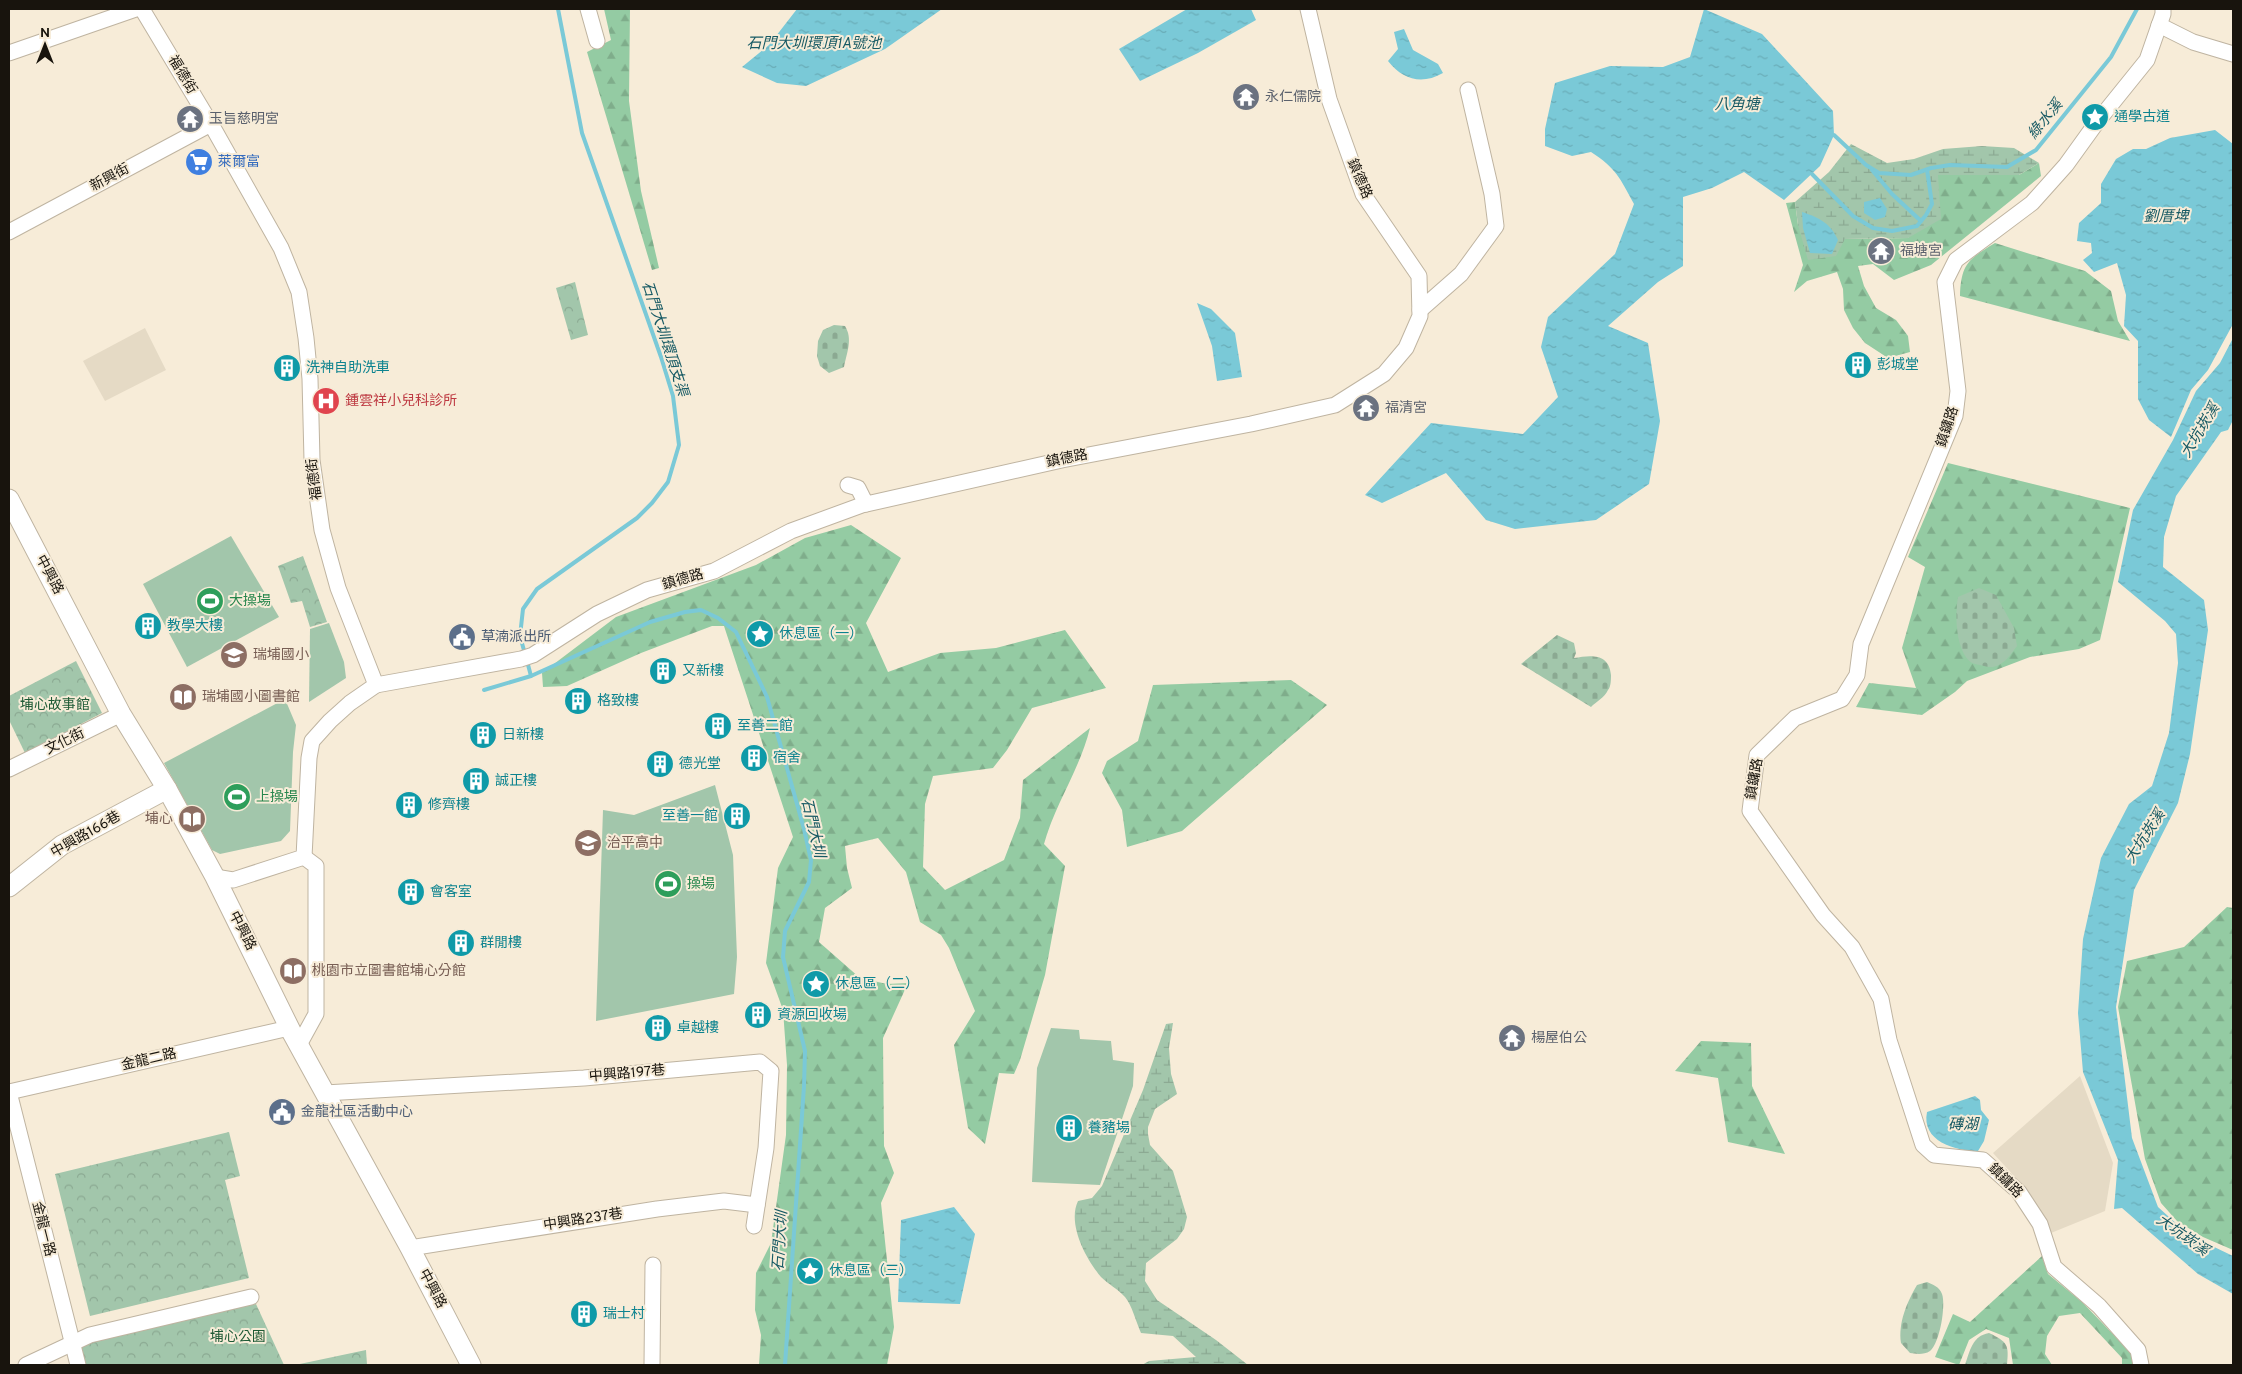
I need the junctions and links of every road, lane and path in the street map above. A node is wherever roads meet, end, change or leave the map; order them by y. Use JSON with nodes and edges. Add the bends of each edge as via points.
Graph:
{"nodes":[{"id":1,"x":136,"y":9,"type":"edge"},
{"id":2,"x":142,"y":9,"type":"edge"},
{"id":3,"x":588,"y":9,"type":"edge"},
{"id":4,"x":1308,"y":9,"type":"edge"},
{"id":5,"x":2163,"y":9,"type":"edge"},
{"id":6,"x":2159,"y":25,"type":"junction"},
{"id":7,"x":597,"y":41,"type":"dead end"},
{"id":8,"x":9,"y":53,"type":"edge"},
{"id":9,"x":2233,"y":54,"type":"edge"},
{"id":10,"x":1468,"y":90,"type":"dead end"},
{"id":11,"x":211,"y":124,"type":"junction"},
{"id":12,"x":9,"y":232,"type":"edge"},
{"id":13,"x":1420,"y":310,"type":"junction"},
{"id":14,"x":848,"y":486,"type":"dead end"},
{"id":15,"x":9,"y":499,"type":"edge"},
{"id":16,"x":866,"y":504,"type":"junction"},
{"id":17,"x":376,"y":685,"type":"junction"},
{"id":18,"x":121,"y":714,"type":"junction"},
{"id":19,"x":9,"y":769,"type":"edge"},
{"id":20,"x":167,"y":790,"type":"junction"},
{"id":21,"x":304,"y":857,"type":"junction"},
{"id":22,"x":214,"y":877,"type":"junction"},
{"id":23,"x":9,"y":887,"type":"edge"},
{"id":24,"x":289,"y":1028,"type":"junction"},
{"id":25,"x":299,"y":1045,"type":"junction"},
{"id":26,"x":9,"y":1092,"type":"edge"},
{"id":27,"x":325,"y":1092,"type":"junction"},
{"id":28,"x":757,"y":1205,"type":"junction"},
{"id":29,"x":754,"y":1226,"type":"dead end"},
{"id":30,"x":410,"y":1248,"type":"junction"},
{"id":31,"x":653,"y":1265,"type":"dead end"},
{"id":32,"x":251,"y":1297,"type":"dead end"},
{"id":33,"x":71,"y":1343,"type":"junction"},
{"id":34,"x":26,"y":1365,"type":"edge"},
{"id":35,"x":78,"y":1365,"type":"edge"},
{"id":36,"x":472,"y":1365,"type":"edge"},
{"id":37,"x":652,"y":1365,"type":"edge"},
{"id":38,"x":2141,"y":1365,"type":"edge"}],
"edges":[{"from":1,"to":8,"type":"street"},
{"from":2,"to":11,"type":"street","name":"福德街"},
{"from":3,"to":7,"type":"street"},
{"from":4,"to":13,"type":"street","name":"鎮德路","via":[[1329,99],[1363,194],[1419,276]]},
{"from":5,"to":6,"type":"street","name":"鎮鏞路"},
{"from":6,"to":9,"type":"street","via":[[2193,42]]},
{"from":6,"to":38,"type":"street","name":"鎮鏞路","via":[[2147,60],[2066,165],[2032,203],[1956,260],[1945,282],[1958,391],[1955,416],[1861,644],[1856,675],[1842,699],[1795,718],[1757,755],[1750,811],[1823,915],[1852,947],[1881,999],[1889,1040],[1923,1145],[1934,1155],[1983,1160],[2019,1192],[2040,1224],[2054,1267],[2106,1314],[2138,1350]]},
{"from":10,"to":13,"type":"street","via":[[1492,194],[1496,226],[1461,274]]},
{"from":11,"to":12,"type":"street","name":"新興街"},
{"from":11,"to":17,"type":"street","name":"福德街","via":[[281,248],[299,292],[310,379],[312,460],[322,530],[338,588]]},
{"from":13,"to":16,"type":"street","name":"鎮德路","via":[[1406,348],[1384,374],[1335,405],[1062,460]]},
{"from":14,"to":16,"type":"street","via":[[858,488]]},
{"from":15,"to":18,"type":"street","name":"中興路"},
{"from":16,"to":17,"type":"street","name":"鎮德路","via":[[791,531],[714,571],[647,590],[597,614],[527,657]]},
{"from":17,"to":21,"type":"street","via":[[343,709],[312,740]]},
{"from":18,"to":19,"type":"street","name":"文化街"},
{"from":18,"to":20,"type":"street","name":"中興路"},
{"from":20,"to":22,"type":"street","name":"中興路"},
{"from":20,"to":23,"type":"street","name":"中興路166巷","via":[[62,845]]},
{"from":21,"to":22,"type":"street","via":[[233,880]]},
{"from":21,"to":25,"type":"street","via":[[316,866],[316,1014]]},
{"from":22,"to":24,"type":"street","name":"中興路"},
{"from":24,"to":25,"type":"street","name":"中興路"},
{"from":24,"to":26,"type":"street","name":"金龍二路"},
{"from":25,"to":27,"type":"street","name":"中興路"},
{"from":26,"to":33,"type":"street","name":"金龍一路"},
{"from":27,"to":28,"type":"street","name":"中興路197巷","via":[[584,1078],[760,1062],[770,1072],[766,1148]]},
{"from":27,"to":30,"type":"street","name":"中興路"},
{"from":28,"to":29,"type":"street","name":"中興路197巷"},
{"from":28,"to":30,"type":"street","name":"中興路237巷","via":[[724,1201],[657,1209]]},
{"from":30,"to":36,"type":"street","name":"中興路"},
{"from":31,"to":37,"type":"street"},
{"from":32,"to":33,"type":"street","via":[[90,1335]]},
{"from":33,"to":34,"type":"street"},
{"from":33,"to":35,"type":"street","name":"金龍一路"}]}
